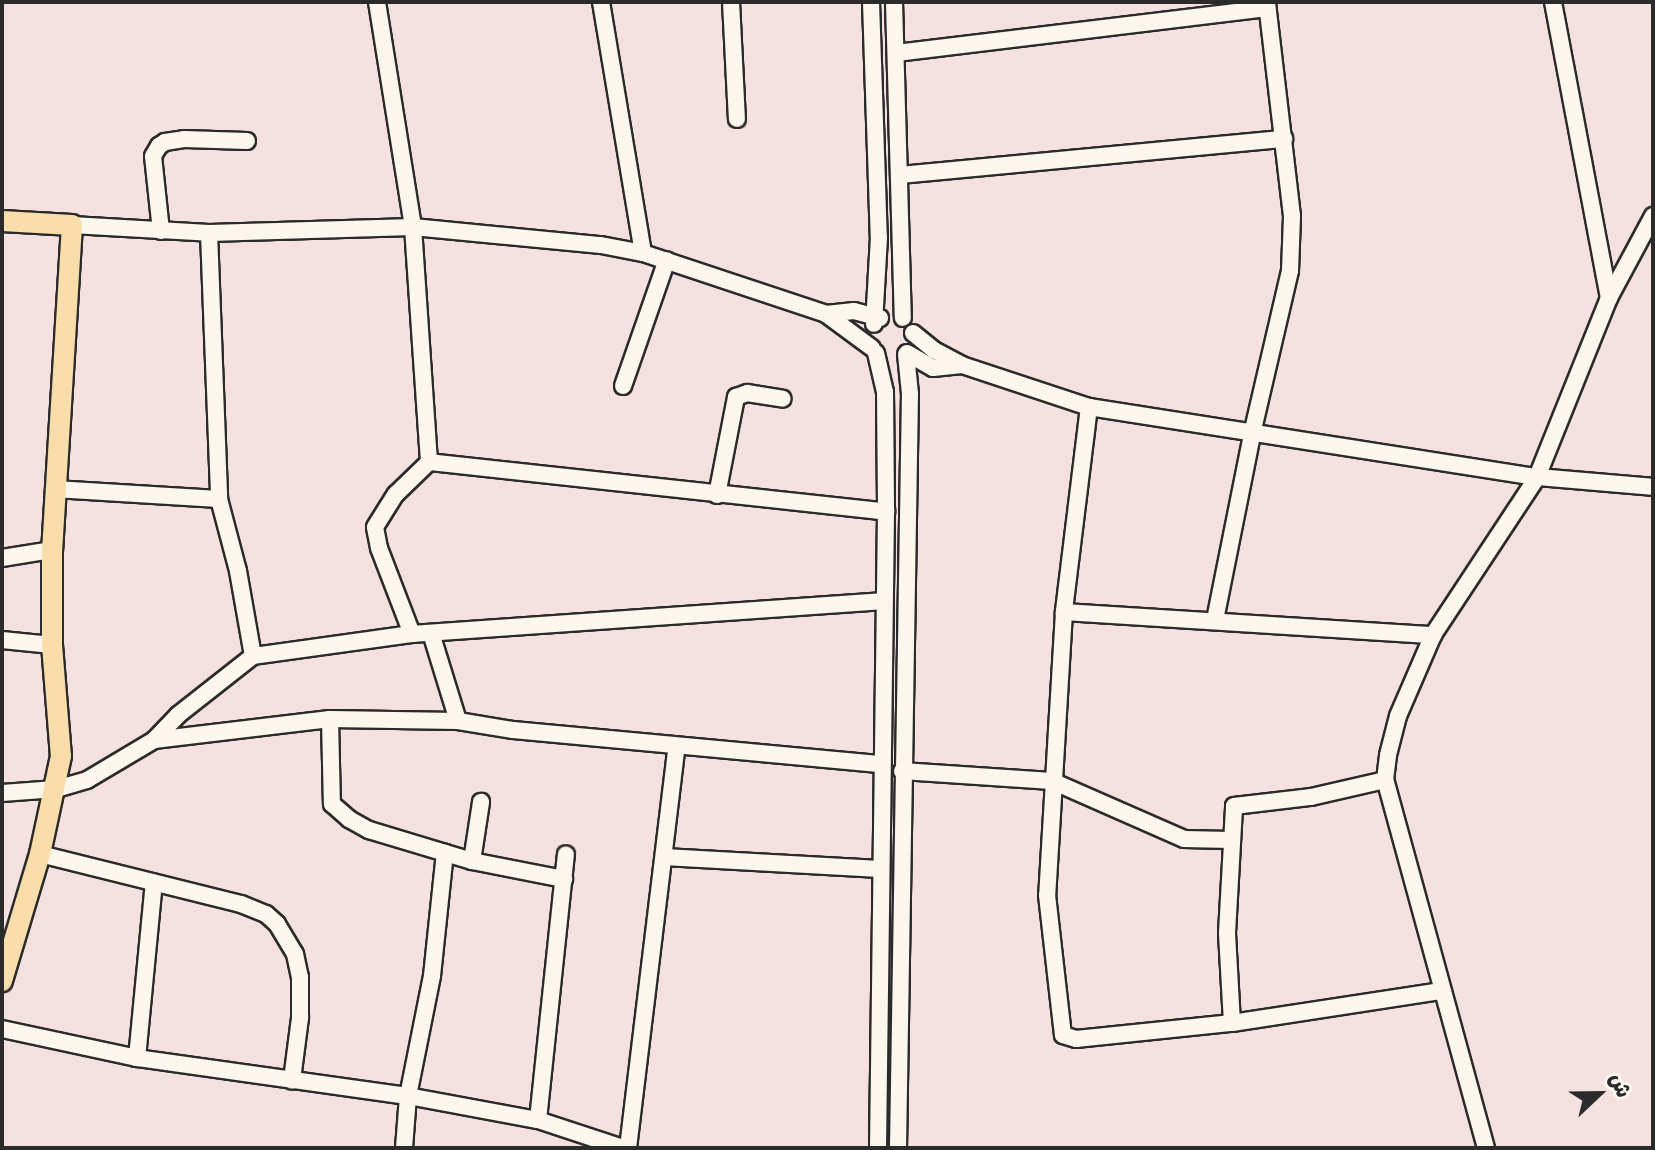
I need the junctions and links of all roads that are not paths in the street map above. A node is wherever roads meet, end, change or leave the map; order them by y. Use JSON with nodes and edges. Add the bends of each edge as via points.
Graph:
{"nodes":[{"id":1,"x":377,"y":2,"type":"edge"},
{"id":2,"x":601,"y":2,"type":"edge"},
{"id":3,"x":731,"y":2,"type":"edge"},
{"id":4,"x":871,"y":2,"type":"edge"},
{"id":5,"x":894,"y":2,"type":"edge"},
{"id":6,"x":1553,"y":2,"type":"edge"},
{"id":7,"x":1267,"y":5,"type":"edge"},
{"id":8,"x":896,"y":53,"type":"junction"},
{"id":9,"x":737,"y":119,"type":"dead end"},
{"id":10,"x":1284,"y":139,"type":"junction"},
{"id":11,"x":247,"y":141,"type":"dead end"},
{"id":12,"x":900,"y":175,"type":"junction"},
{"id":13,"x":1653,"y":216,"type":"edge"},
{"id":14,"x":2,"y":221,"type":"edge"},
{"id":15,"x":72,"y":225,"type":"junction"},
{"id":16,"x":413,"y":227,"type":"junction"},
{"id":17,"x":161,"y":231,"type":"junction"},
{"id":18,"x":209,"y":233,"type":"junction"},
{"id":19,"x":643,"y":253,"type":"junction"},
{"id":20,"x":667,"y":260,"type":"junction"},
{"id":21,"x":1609,"y":298,"type":"junction"},
{"id":22,"x":826,"y":314,"type":"junction"},
{"id":23,"x":903,"y":318,"type":"junction"},
{"id":24,"x":876,"y":319,"type":"junction"},
{"id":25,"x":913,"y":333,"type":"junction"},
{"id":26,"x":874,"y":350,"type":"junction"},
{"id":27,"x":906,"y":354,"type":"junction"},
{"id":28,"x":962,"y":365,"type":"junction"},
{"id":29,"x":933,"y":368,"type":"junction"},
{"id":30,"x":623,"y":386,"type":"dead end"},
{"id":31,"x":910,"y":394,"type":"junction"},
{"id":32,"x":783,"y":399,"type":"dead end"},
{"id":33,"x":1089,"y":407,"type":"junction"},
{"id":34,"x":1252,"y":434,"type":"junction"},
{"id":35,"x":429,"y":462,"type":"junction"},
{"id":36,"x":1537,"y":477,"type":"junction"},
{"id":37,"x":1653,"y":487,"type":"edge"},
{"id":38,"x":54,"y":489,"type":"junction"},
{"id":39,"x":717,"y":495,"type":"junction"},
{"id":40,"x":219,"y":499,"type":"junction"},
{"id":41,"x":886,"y":512,"type":"junction"},
{"id":42,"x":52,"y":550,"type":"junction"},
{"id":43,"x":2,"y":558,"type":"edge"},
{"id":44,"x":884,"y":601,"type":"junction"},
{"id":45,"x":1064,"y":612,"type":"junction"},
{"id":46,"x":1215,"y":620,"type":"junction"},
{"id":47,"x":431,"y":633,"type":"junction"},
{"id":48,"x":412,"y":634,"type":"junction"},
{"id":49,"x":1433,"y":635,"type":"junction"},
{"id":50,"x":2,"y":640,"type":"edge"},
{"id":51,"x":52,"y":645,"type":"junction"},
{"id":52,"x":253,"y":656,"type":"junction"},
{"id":53,"x":330,"y":719,"type":"junction"},
{"id":54,"x":458,"y":721,"type":"junction"},
{"id":55,"x":154,"y":740,"type":"junction"},
{"id":56,"x":677,"y":746,"type":"junction"},
{"id":57,"x":881,"y":764,"type":"junction"},
{"id":58,"x":902,"y":771,"type":"junction"},
{"id":59,"x":1385,"y":780,"type":"junction"},
{"id":60,"x":1052,"y":781,"type":"junction"},
{"id":61,"x":56,"y":789,"type":"junction"},
{"id":62,"x":2,"y":793,"type":"edge"},
{"id":63,"x":481,"y":802,"type":"dead end"},
{"id":64,"x":1231,"y":840,"type":"junction"},
{"id":65,"x":445,"y":853,"type":"junction"},
{"id":66,"x":40,"y":854,"type":"junction"},
{"id":67,"x":566,"y":854,"type":"dead end"},
{"id":68,"x":664,"y":857,"type":"junction"},
{"id":69,"x":472,"y":861,"type":"junction"},
{"id":70,"x":880,"y":869,"type":"junction"},
{"id":71,"x":564,"y":879,"type":"junction"},
{"id":72,"x":154,"y":883,"type":"junction"},
{"id":73,"x":2,"y":981,"type":"edge"},
{"id":74,"x":1442,"y":991,"type":"junction"},
{"id":75,"x":1232,"y":1023,"type":"junction"},
{"id":76,"x":2,"y":1029,"type":"edge"},
{"id":77,"x":137,"y":1058,"type":"junction"},
{"id":78,"x":292,"y":1080,"type":"junction"},
{"id":79,"x":408,"y":1096,"type":"junction"},
{"id":80,"x":538,"y":1120,"type":"junction"},
{"id":81,"x":404,"y":1148,"type":"edge"},
{"id":82,"x":625,"y":1148,"type":"edge"},
{"id":83,"x":878,"y":1148,"type":"edge"},
{"id":84,"x":898,"y":1148,"type":"edge"},
{"id":85,"x":1486,"y":1148,"type":"edge"}],
"edges":[{"from":1,"to":16,"type":"street"},
{"from":2,"to":19,"type":"street"},
{"from":3,"to":9,"type":"street"},
{"from":4,"to":24,"type":"street","via":[[879,237]]},
{"from":5,"to":8,"type":"street"},
{"from":6,"to":21,"type":"street"},
{"from":7,"to":8,"type":"street"},
{"from":7,"to":10,"type":"street"},
{"from":8,"to":12,"type":"street"},
{"from":10,"to":12,"type":"street"},
{"from":10,"to":34,"type":"street","via":[[1292,216],[1290,271]]},
{"from":11,"to":17,"type":"street","via":[[184,139],[165,142],[154,151]]},
{"from":12,"to":23,"type":"street"},
{"from":13,"to":21,"type":"street"},
{"from":14,"to":15,"type":"main road"},
{"from":15,"to":17,"type":"street"},
{"from":15,"to":38,"type":"main road"},
{"from":16,"to":18,"type":"street"},
{"from":16,"to":19,"type":"street"},
{"from":16,"to":35,"type":"street"},
{"from":17,"to":18,"type":"street"},
{"from":18,"to":40,"type":"street"},
{"from":19,"to":20,"type":"street"},
{"from":20,"to":22,"type":"street"},
{"from":20,"to":30,"type":"street"},
{"from":21,"to":36,"type":"street"},
{"from":22,"to":24,"type":"street","via":[[854,311]]},
{"from":22,"to":26,"type":"street"},
{"from":23,"to":24,"type":"street"},
{"from":23,"to":25,"type":"street"},
{"from":24,"to":26,"type":"street","via":[[870,331]]},
{"from":25,"to":27,"type":"street"},
{"from":25,"to":28,"type":"street"},
{"from":26,"to":27,"type":"street","via":[[890,359]]},
{"from":26,"to":41,"type":"street","via":[[885,392]]},
{"from":27,"to":29,"type":"street"},
{"from":27,"to":31,"type":"street"},
{"from":28,"to":29,"type":"street"},
{"from":28,"to":33,"type":"street"},
{"from":29,"to":31,"type":"street"},
{"from":31,"to":58,"type":"street"},
{"from":32,"to":39,"type":"street","via":[[747,393],[736,397]]},
{"from":33,"to":34,"type":"street"},
{"from":33,"to":45,"type":"street"},
{"from":34,"to":36,"type":"street"},
{"from":34,"to":46,"type":"street"},
{"from":35,"to":39,"type":"street"},
{"from":35,"to":48,"type":"street","via":[[396,494],[375,527]]},
{"from":36,"to":37,"type":"street"},
{"from":36,"to":49,"type":"street"},
{"from":38,"to":40,"type":"street"},
{"from":38,"to":42,"type":"main road"},
{"from":39,"to":41,"type":"street"},
{"from":40,"to":52,"type":"street"},
{"from":41,"to":44,"type":"street"},
{"from":42,"to":43,"type":"street"},
{"from":42,"to":51,"type":"main road"},
{"from":44,"to":47,"type":"street"},
{"from":44,"to":57,"type":"street"},
{"from":45,"to":46,"type":"street"},
{"from":45,"to":60,"type":"street"},
{"from":46,"to":49,"type":"street"},
{"from":47,"to":48,"type":"street"},
{"from":47,"to":54,"type":"street"},
{"from":48,"to":52,"type":"street"},
{"from":49,"to":59,"type":"street","via":[[1398,716]]},
{"from":50,"to":51,"type":"street"},
{"from":51,"to":61,"type":"main road","via":[[61,756]]},
{"from":52,"to":55,"type":"street","via":[[187,706]]},
{"from":53,"to":54,"type":"street"},
{"from":53,"to":55,"type":"street"},
{"from":53,"to":65,"type":"street","via":[[330,792],[336,811],[369,830]]},
{"from":54,"to":56,"type":"street"},
{"from":55,"to":61,"type":"street","via":[[87,780]]},
{"from":56,"to":57,"type":"street"},
{"from":56,"to":68,"type":"street"},
{"from":57,"to":70,"type":"street"},
{"from":58,"to":60,"type":"street"},
{"from":58,"to":84,"type":"street"},
{"from":59,"to":64,"type":"street","via":[[1311,797],[1234,806]]},
{"from":59,"to":74,"type":"street"},
{"from":60,"to":64,"type":"street","via":[[1184,839]]},
{"from":60,"to":75,"type":"street","via":[[1047,895],[1063,1035],[1076,1039]]},
{"from":61,"to":62,"type":"street"},
{"from":61,"to":66,"type":"main road"},
{"from":63,"to":69,"type":"street"},
{"from":64,"to":75,"type":"street","via":[[1227,933]]},
{"from":65,"to":69,"type":"street"},
{"from":65,"to":79,"type":"street","via":[[432,976]]},
{"from":66,"to":72,"type":"street"},
{"from":66,"to":73,"type":"main road"},
{"from":67,"to":71,"type":"street"},
{"from":68,"to":70,"type":"street"},
{"from":68,"to":82,"type":"street"},
{"from":69,"to":71,"type":"street"},
{"from":70,"to":83,"type":"street"},
{"from":71,"to":80,"type":"street"},
{"from":72,"to":77,"type":"street"},
{"from":72,"to":78,"type":"street","via":[[241,904],[277,924],[295,954],[300,977]]},
{"from":74,"to":75,"type":"street"},
{"from":74,"to":85,"type":"street"},
{"from":76,"to":77,"type":"street"},
{"from":77,"to":78,"type":"street"},
{"from":78,"to":79,"type":"street"},
{"from":79,"to":80,"type":"street"},
{"from":79,"to":81,"type":"street"},
{"from":80,"to":82,"type":"street"}]}
